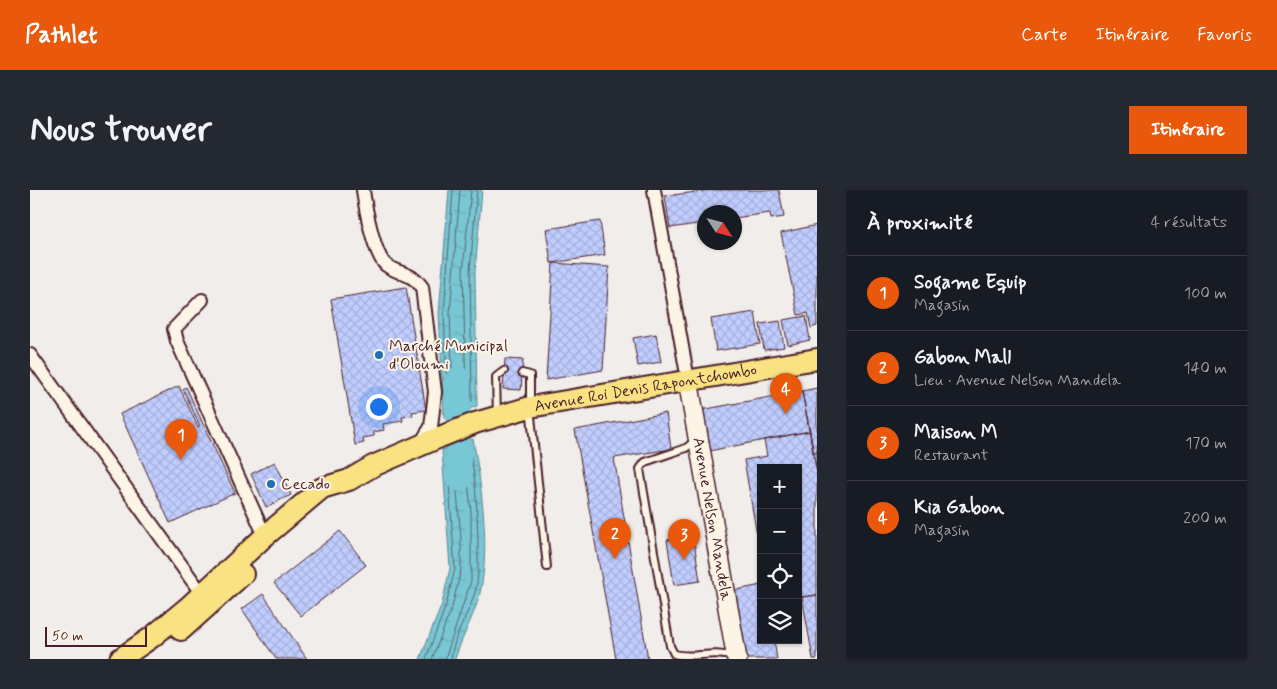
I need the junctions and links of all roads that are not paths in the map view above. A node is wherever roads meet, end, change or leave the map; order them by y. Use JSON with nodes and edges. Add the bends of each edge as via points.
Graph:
{"nodes":[{"id":1,"x":363,"y":190,"type":"edge"},
{"id":2,"x":654,"y":190,"type":"edge"},
{"id":3,"x":202,"y":300,"type":"dead end"},
{"id":4,"x":30,"y":355,"type":"edge"},
{"id":5,"x":817,"y":359,"type":"edge"},
{"id":6,"x":504,"y":371,"type":"dead end"},
{"id":7,"x":522,"y":373,"type":"dead end"},
{"id":8,"x":688,"y":380,"type":"junction"},
{"id":9,"x":530,"y":407,"type":"junction"},
{"id":10,"x":496,"y":416,"type":"junction"},
{"id":11,"x":698,"y":438,"type":"junction"},
{"id":12,"x":419,"y":446,"type":"junction"},
{"id":13,"x":349,"y":480,"type":"junction"},
{"id":14,"x":265,"y":536,"type":"junction"},
{"id":15,"x":547,"y":567,"type":"dead end"},
{"id":16,"x":202,"y":594,"type":"junction"},
{"id":17,"x":737,"y":658,"type":"edge"},
{"id":18,"x":120,"y":659,"type":"edge"},
{"id":19,"x":143,"y":659,"type":"edge"}],
"edges":[{"from":1,"to":12,"type":"street","via":[[382,259],[395,270],[416,279],[422,287],[435,392],[431,427]]},
{"from":2,"to":8,"type":"street"},
{"from":3,"to":14,"type":"street","via":[[174,329],[177,341]]},
{"from":4,"to":16,"type":"street"},
{"from":5,"to":8,"type":"main road","name":"Avenue Roi Denis Rapontchombo"},
{"from":6,"to":10,"type":"lane","via":[[496,377]]},
{"from":7,"to":9,"type":"lane","via":[[530,375]]},
{"from":8,"to":9,"type":"main road","name":"Avenue Roi Denis Rapontchombo"},
{"from":8,"to":11,"type":"main road","name":"Avenue Nelson Mandela"},
{"from":9,"to":10,"type":"main road","name":"Avenue Roi Denis Rapontchombo"},
{"from":9,"to":15,"type":"lane"},
{"from":10,"to":12,"type":"main road","name":"Avenue Roi Denis Rapontchombo"},
{"from":11,"to":17,"type":"main road","name":"Avenue Nelson Mandela"},
{"from":11,"to":17,"type":"lane","via":[[686,448],[645,462],[640,469],[669,636],[674,654],[723,654]]},
{"from":12,"to":13,"type":"main road","name":"Avenue Roi Denis Rapontchombo"},
{"from":13,"to":14,"type":"main road","via":[[322,488]]},
{"from":13,"to":19,"type":"main road","via":[[209,607]]},
{"from":14,"to":16,"type":"main road"},
{"from":16,"to":18,"type":"main road","via":[[152,637]]}]}
